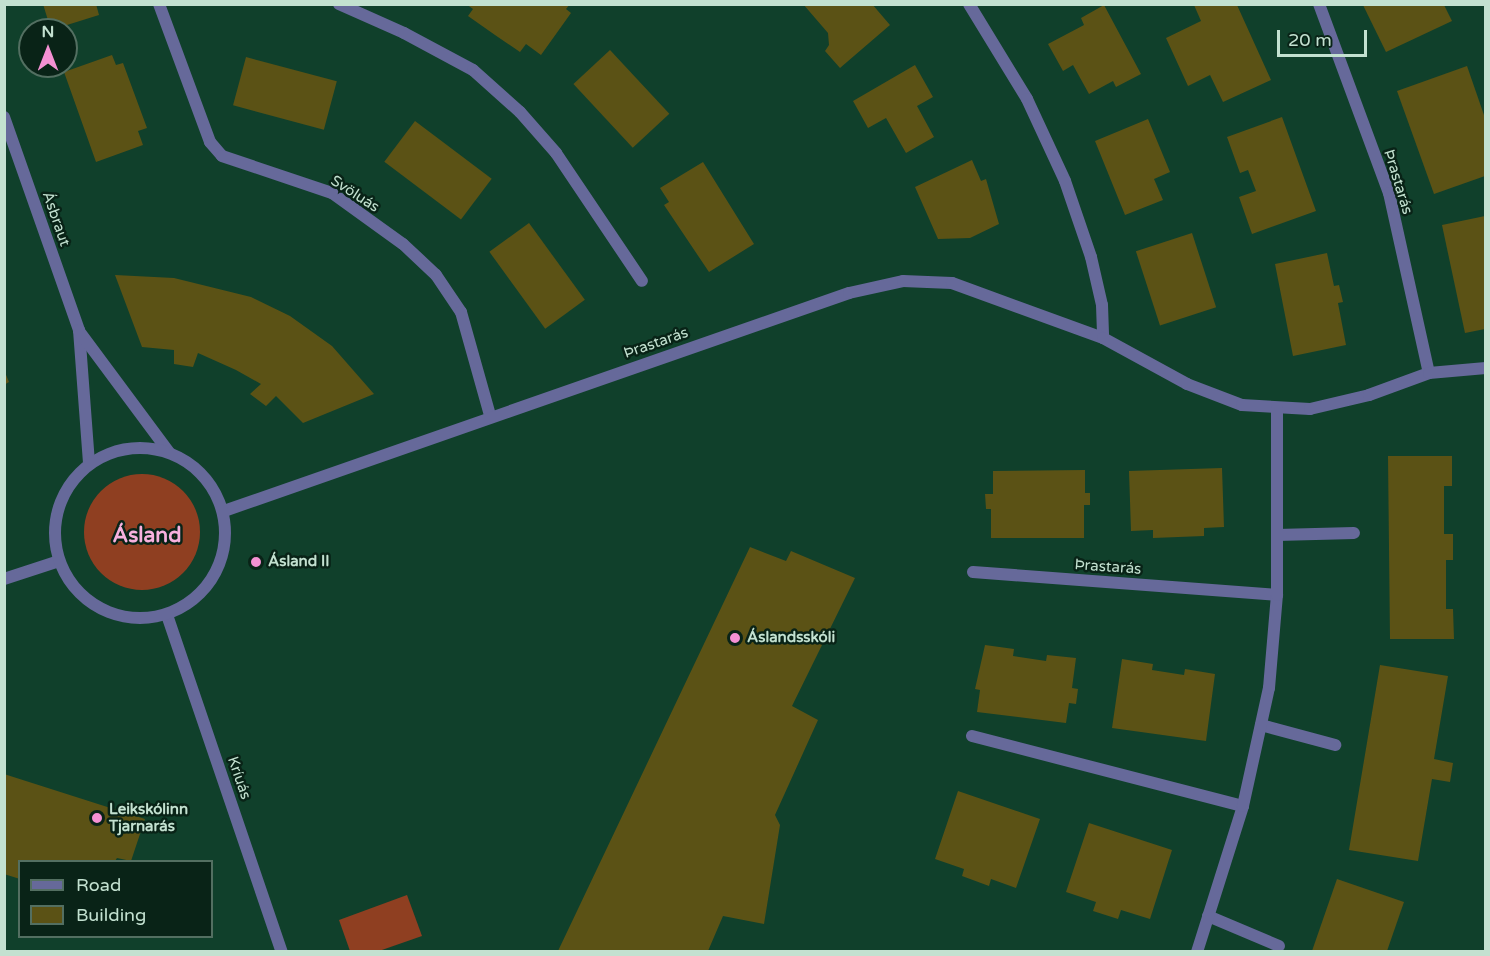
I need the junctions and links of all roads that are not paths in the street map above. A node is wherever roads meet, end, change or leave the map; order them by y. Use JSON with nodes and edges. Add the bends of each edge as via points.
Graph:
{"nodes":[{"id":1,"x":159,"y":4,"type":"edge"},
{"id":2,"x":339,"y":4,"type":"edge"},
{"id":3,"x":969,"y":4,"type":"edge"},
{"id":4,"x":1319,"y":4,"type":"edge"},
{"id":5,"x":4,"y":117,"type":"edge"},
{"id":6,"x":642,"y":281,"type":"dead end"},
{"id":7,"x":79,"y":330,"type":"junction"},
{"id":8,"x":1103,"y":338,"type":"junction"},
{"id":9,"x":1485,"y":368,"type":"edge"},
{"id":10,"x":1430,"y":373,"type":"junction"},
{"id":11,"x":1277,"y":408,"type":"junction"},
{"id":12,"x":490,"y":415,"type":"junction"},
{"id":13,"x":169,"y":452,"type":"junction"},
{"id":14,"x":89,"y":464,"type":"junction"},
{"id":15,"x":224,"y":511,"type":"junction"},
{"id":16,"x":1354,"y":533,"type":"dead end"},
{"id":17,"x":1277,"y":535,"type":"junction"},
{"id":18,"x":59,"y":561,"type":"junction"},
{"id":19,"x":973,"y":572,"type":"dead end"},
{"id":20,"x":4,"y":579,"type":"edge"},
{"id":21,"x":1277,"y":595,"type":"junction"},
{"id":22,"x":167,"y":615,"type":"junction"},
{"id":23,"x":1262,"y":725,"type":"junction"},
{"id":24,"x":972,"y":736,"type":"dead end"},
{"id":25,"x":1335,"y":745,"type":"dead end"},
{"id":26,"x":1243,"y":806,"type":"junction"},
{"id":27,"x":1208,"y":916,"type":"junction"},
{"id":28,"x":1279,"y":946,"type":"dead end"},
{"id":29,"x":282,"y":951,"type":"edge"},
{"id":30,"x":1197,"y":951,"type":"edge"}],
"edges":[{"from":1,"to":12,"type":"street","name":"Svöluás","via":[[210,142],[222,156],[332,194],[403,244],[436,275],[461,312]]},
{"from":2,"to":6,"type":"street","via":[[473,70],[520,112],[562,162]]},
{"from":3,"to":8,"type":"street","via":[[1027,99],[1065,181],[1091,257],[1102,305]]},
{"from":4,"to":10,"type":"street","name":"Þrastarás","via":[[1389,194]]},
{"from":5,"to":7,"type":"street","name":"Ásbraut"},
{"from":7,"to":13,"type":"street","name":"Ásbraut"},
{"from":7,"to":14,"type":"street","name":"Ásbraut"},
{"from":8,"to":11,"type":"street","name":"Þrastarás","via":[[1187,384],[1242,405]]},
{"from":8,"to":12,"type":"street","name":"Þrastarás","via":[[952,283],[903,281],[849,293]]},
{"from":9,"to":10,"type":"street","name":"Þrastarás"},
{"from":10,"to":11,"type":"street","name":"Þrastarás","via":[[1310,409]]},
{"from":11,"to":17,"type":"street"},
{"from":12,"to":15,"type":"street","name":"Þrastarás"},
{"from":13,"to":14,"type":"street","via":[[141,447],[114,452]]},
{"from":13,"to":15,"type":"street","via":[[193,465],[212,486]]},
{"from":14,"to":18,"type":"street","via":[[70,483],[58,507],[54,534]]},
{"from":15,"to":22,"type":"street","via":[[221,563],[209,586],[190,603]]},
{"from":16,"to":17,"type":"street"},
{"from":17,"to":21,"type":"street"},
{"from":18,"to":20,"type":"street"},
{"from":18,"to":22,"type":"street","via":[[71,585],[91,603],[114,615],[141,619]]},
{"from":19,"to":21,"type":"street","name":"Þrastarás"},
{"from":21,"to":23,"type":"street","via":[[1275,649]]},
{"from":22,"to":29,"type":"street","name":"Kríuás"},
{"from":23,"to":25,"type":"street"},
{"from":23,"to":26,"type":"street"},
{"from":24,"to":26,"type":"street"},
{"from":26,"to":27,"type":"street"},
{"from":27,"to":28,"type":"street"},
{"from":27,"to":30,"type":"street"}]}
